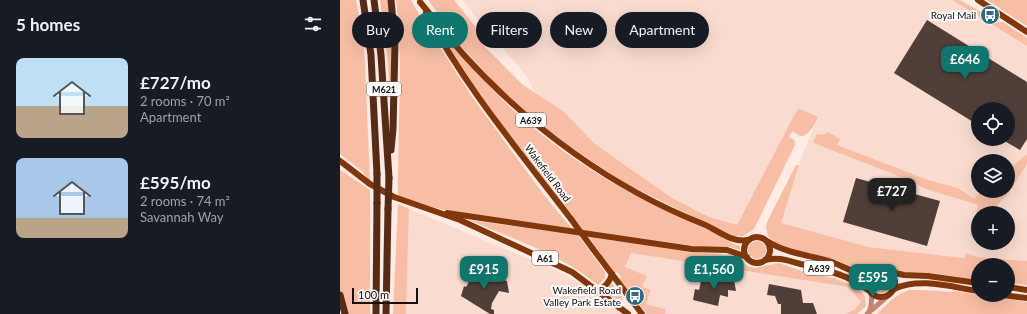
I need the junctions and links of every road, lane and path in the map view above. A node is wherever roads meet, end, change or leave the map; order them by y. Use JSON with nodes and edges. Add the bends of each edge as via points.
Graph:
{"nodes":[{"id":1,"x":363,"y":0,"type":"edge"},
{"id":2,"x":374,"y":0,"type":"edge"},
{"id":3,"x":391,"y":0,"type":"edge"},
{"id":4,"x":978,"y":0,"type":"edge"},
{"id":5,"x":419,"y":1,"type":"edge"},
{"id":6,"x":1027,"y":32,"type":"edge"},
{"id":7,"x":340,"y":161,"type":"edge"},
{"id":8,"x":340,"y":166,"type":"edge"},
{"id":9,"x":350,"y":169,"type":"junction"},
{"id":10,"x":389,"y":178,"type":"junction"},
{"id":11,"x":432,"y":210,"type":"junction"},
{"id":12,"x":748,"y":240,"type":"junction"},
{"id":13,"x":767,"y":241,"type":"junction"},
{"id":14,"x":747,"y":257,"type":"junction"},
{"id":15,"x":765,"y":260,"type":"junction"},
{"id":16,"x":890,"y":272,"type":"junction"},
{"id":17,"x":870,"y":273,"type":"junction"},
{"id":18,"x":612,"y":274,"type":"junction"},
{"id":19,"x":971,"y":282,"type":"edge"},
{"id":20,"x":894,"y":288,"type":"junction"},
{"id":21,"x":1015,"y":288,"type":"edge"},
{"id":22,"x":971,"y":290,"type":"edge"},
{"id":23,"x":1027,"y":290,"type":"edge"},
{"id":24,"x":598,"y":291,"type":"junction"},
{"id":25,"x":870,"y":292,"type":"junction"},
{"id":26,"x":340,"y":295,"type":"edge"},
{"id":27,"x":888,"y":295,"type":"junction"},
{"id":28,"x":1015,"y":297,"type":"edge"},
{"id":29,"x":1027,"y":298,"type":"edge"},
{"id":30,"x":345,"y":314,"type":"edge"},
{"id":31,"x":376,"y":314,"type":"edge"},
{"id":32,"x":386,"y":314,"type":"edge"},
{"id":33,"x":628,"y":314,"type":"edge"},
{"id":34,"x":642,"y":314,"type":"edge"},
{"id":35,"x":868,"y":314,"type":"edge"}],
"edges":[{"from":1,"to":31,"type":"highway","number":"M621","bridge":true,"via":[[371,55],[377,174]]},
{"from":2,"to":10,"type":"highway","number":"M621","via":[[381,55]]},
{"from":3,"to":10,"type":"highway","number":"M621","via":[[395,42]]},
{"from":4,"to":6,"type":"main road"},
{"from":5,"to":12,"type":"main road","number":"A639","via":[[462,53],[500,92],[536,124],[582,159],[667,209],[736,240]]},
{"from":5,"to":18,"type":"main road","name":"Wakefield Road","bridge":true,"via":[[442,44],[475,94]]},
{"from":7,"to":9,"type":"main road","number":"A61"},
{"from":8,"to":9,"type":"main road"},
{"from":9,"to":11,"type":"main road","number":"A61","via":[[382,191]]},
{"from":10,"to":32,"type":"highway","number":"M621","bridge":true},
{"from":11,"to":14,"type":"main road","via":[[692,249],[727,250]]},
{"from":11,"to":24,"type":"main road","number":"A61","via":[[542,257],[572,272]]},
{"from":12,"to":13,"type":"main road","via":[[759,237]]},
{"from":12,"to":14,"type":"main road","via":[[744,249]]},
{"from":13,"to":15,"type":"main road","via":[[770,249]]},
{"from":13,"to":17,"type":"main road","number":"A639","via":[[783,250],[833,263],[855,272]]},
{"from":14,"to":15,"type":"main road","via":[[753,262]]},
{"from":15,"to":25,"type":"main road","number":"A639","via":[[782,258],[832,272],[856,281]]},
{"from":16,"to":17,"type":"main road","via":[[882,268]]},
{"from":16,"to":19,"type":"main road"},
{"from":16,"to":20,"type":"main road","via":[[894,278]]},
{"from":17,"to":25,"type":"main road","via":[[866,284]]},
{"from":18,"to":24,"type":"main road","via":[[607,284]]},
{"from":18,"to":34,"type":"main road","name":"Wakefield Road"},
{"from":20,"to":22,"type":"main road","via":[[917,283]]},
{"from":20,"to":27,"type":"main road"},
{"from":21,"to":23,"type":"main road"},
{"from":24,"to":33,"type":"main road","number":"A61"},
{"from":25,"to":27,"type":"main road","via":[[881,297]]},
{"from":25,"to":35,"type":"street","via":[[871,306]]},
{"from":26,"to":30,"type":"highway"},
{"from":27,"to":35,"type":"street"},
{"from":28,"to":29,"type":"main road"}]}
